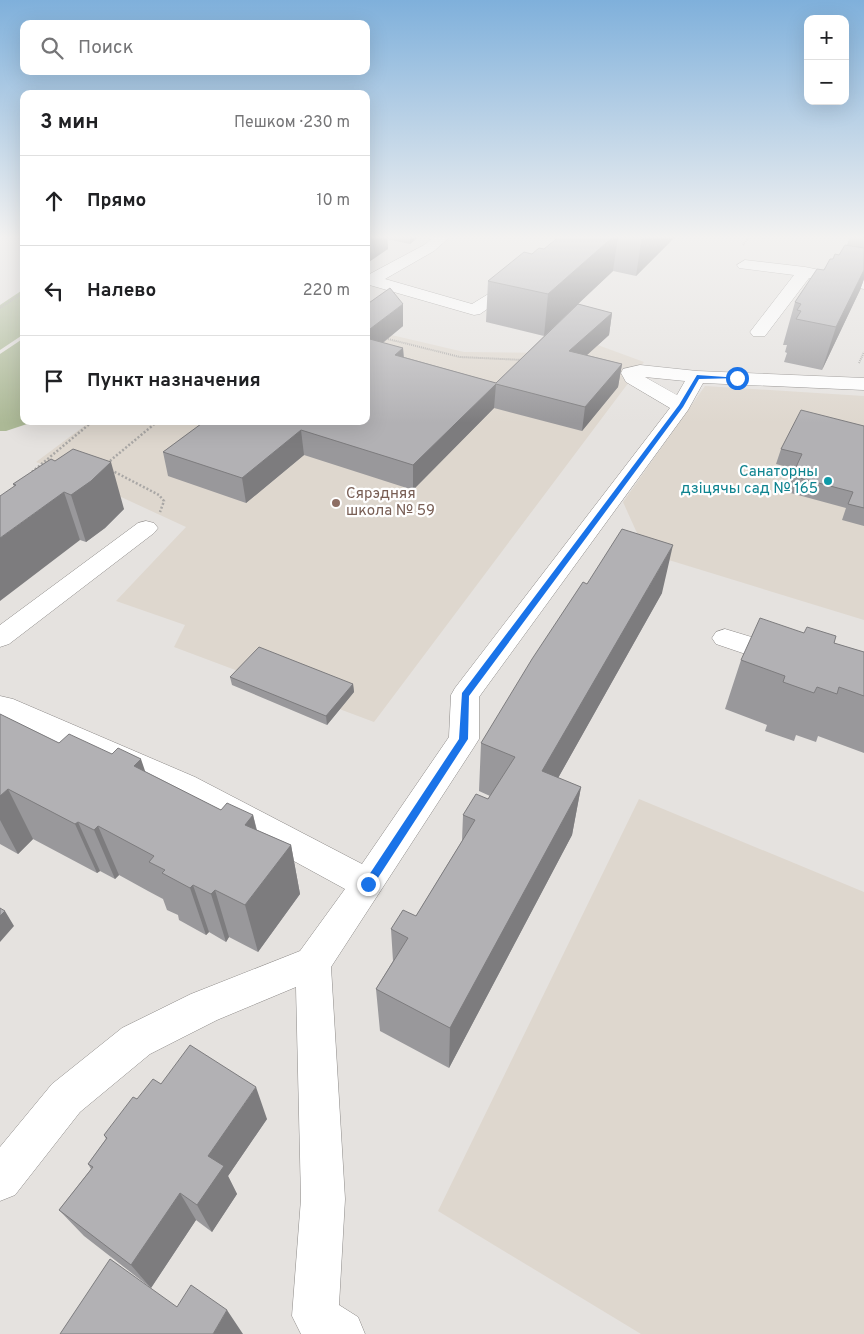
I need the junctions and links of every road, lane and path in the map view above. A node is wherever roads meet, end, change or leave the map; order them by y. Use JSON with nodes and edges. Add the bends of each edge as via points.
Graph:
{"nodes":[{"id":1,"x":15,"y":298,"type":"edge"},
{"id":2,"x":434,"y":298,"type":"edge"},
{"id":3,"x":493,"y":298,"type":"edge"},
{"id":4,"x":785,"y":298,"type":"edge"},
{"id":5,"x":0,"y":308,"type":"edge"},
{"id":6,"x":759,"y":332,"type":"dead end"},
{"id":7,"x":376,"y":336,"type":"edge"},
{"id":8,"x":529,"y":360,"type":"edge"},
{"id":9,"x":697,"y":377,"type":"junction"},
{"id":10,"x":864,"y":384,"type":"edge"},
{"id":11,"x":681,"y":406,"type":"junction"},
{"id":12,"x":89,"y":425,"type":"edge"},
{"id":13,"x":153,"y":425,"type":"edge"},
{"id":14,"x":31,"y":473,"type":"edge"},
{"id":15,"x":146,"y":528,"type":"joint"},
{"id":16,"x":0,"y":638,"type":"edge"},
{"id":17,"x":726,"y":638,"type":"dead end"},
{"id":18,"x":809,"y":665,"type":"edge"},
{"id":19,"x":1,"y":706,"type":"edge"},
{"id":20,"x":368,"y":884,"type":"junction"},
{"id":21,"x":313,"y":963,"type":"junction"},
{"id":22,"x":0,"y":1180,"type":"edge"},
{"id":23,"x":341,"y":1334,"type":"edge"}],
"edges":[{"from":1,"to":5,"type":"path"},
{"from":2,"to":3,"type":"lane","via":[[474,310]]},
{"from":4,"to":6,"type":"lane"},
{"from":7,"to":8,"type":"path","via":[[460,357]]},
{"from":9,"to":10,"type":"lane"},
{"from":9,"to":11,"type":"lane"},
{"from":9,"to":11,"type":"lane","via":[[640,371],[630,373],[633,378]]},
{"from":11,"to":20,"type":"lane","via":[[465,695],[464,739]]},
{"from":12,"to":14,"type":"path"},
{"from":13,"to":15,"type":"path","via":[[111,460],[108,467],[159,495],[164,501],[162,510]]},
{"from":15,"to":16,"type":"lane"},
{"from":17,"to":18,"type":"lane"},
{"from":19,"to":20,"type":"lane","via":[[184,786]]},
{"from":20,"to":21,"type":"lane"},
{"from":21,"to":22,"type":"lane","via":[[204,1007],[136,1041],[66,1098]]},
{"from":21,"to":23,"type":"lane","via":[[323,1199],[315,1316]]}]}
